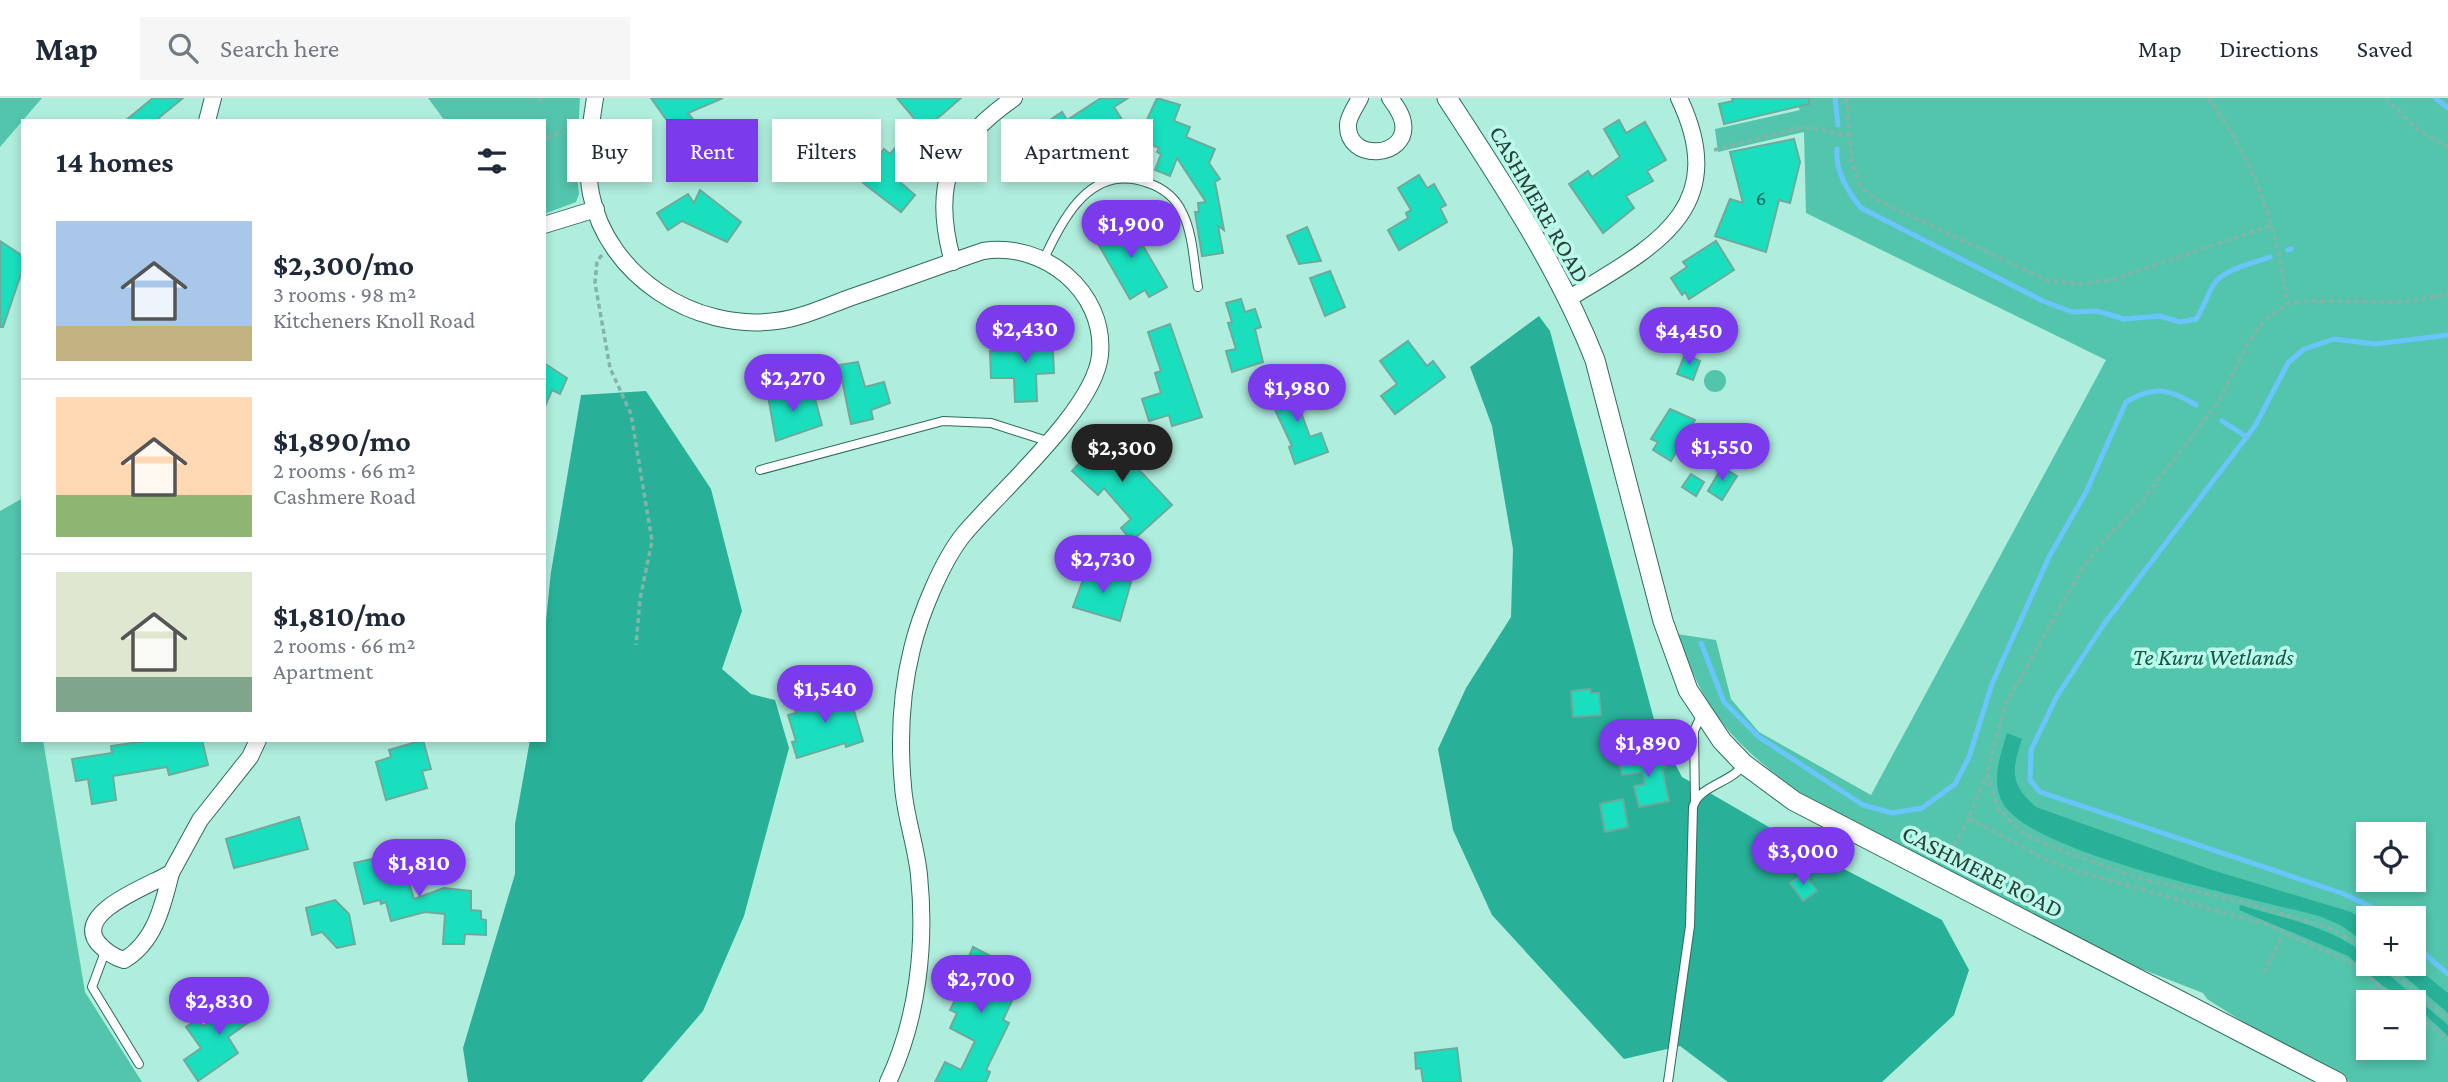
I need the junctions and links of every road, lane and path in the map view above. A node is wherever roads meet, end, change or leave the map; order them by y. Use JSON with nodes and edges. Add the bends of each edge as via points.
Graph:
{"nodes":[{"id":1,"x":213,"y":98,"type":"edge"},
{"id":2,"x":595,"y":98,"type":"edge"},
{"id":3,"x":1014,"y":98,"type":"edge"},
{"id":4,"x":1360,"y":98,"type":"edge"},
{"id":5,"x":1390,"y":98,"type":"edge"},
{"id":6,"x":1447,"y":98,"type":"edge"},
{"id":7,"x":1679,"y":98,"type":"edge"},
{"id":8,"x":1846,"y":98,"type":"edge"},
{"id":9,"x":2208,"y":98,"type":"edge"},
{"id":10,"x":2385,"y":98,"type":"edge"},
{"id":11,"x":208,"y":119,"type":"edge"},
{"id":12,"x":565,"y":132,"type":"dead end"},
{"id":13,"x":1849,"y":135,"type":"junction"},
{"id":14,"x":546,"y":138,"type":"dead end"},
{"id":15,"x":2448,"y":147,"type":"edge"},
{"id":16,"x":1714,"y":150,"type":"dead end"},
{"id":17,"x":596,"y":209,"type":"junction"},
{"id":18,"x":546,"y":224,"type":"edge"},
{"id":19,"x":2272,"y":225,"type":"junction"},
{"id":20,"x":613,"y":244,"type":"junction"},
{"id":21,"x":1044,"y":260,"type":"junction"},
{"id":22,"x":953,"y":261,"type":"junction"},
{"id":23,"x":1198,"y":288,"type":"dead end"},
{"id":24,"x":2448,"y":294,"type":"edge"},
{"id":25,"x":1567,"y":299,"type":"junction"},
{"id":26,"x":2287,"y":304,"type":"junction"},
{"id":27,"x":1047,"y":441,"type":"junction"},
{"id":28,"x":760,"y":470,"type":"dead end"},
{"id":29,"x":636,"y":645,"type":"dead end"},
{"id":30,"x":1702,"y":714,"type":"junction"},
{"id":31,"x":257,"y":742,"type":"edge"},
{"id":32,"x":1744,"y":764,"type":"junction"},
{"id":33,"x":1987,"y":774,"type":"junction"},
{"id":34,"x":1695,"y":801,"type":"junction"},
{"id":35,"x":1969,"y":818,"type":"junction"},
{"id":36,"x":171,"y":873,"type":"junction"},
{"id":37,"x":1937,"y":875,"type":"junction"},
{"id":38,"x":2284,"y":932,"type":"junction"},
{"id":39,"x":2356,"y":944,"type":"edge"},
{"id":40,"x":105,"y":952,"type":"junction"},
{"id":41,"x":2264,"y":973,"type":"dead end"},
{"id":42,"x":2397,"y":976,"type":"edge"},
{"id":43,"x":2385,"y":990,"type":"edge"},
{"id":44,"x":2448,"y":1018,"type":"edge"},
{"id":45,"x":2426,"y":1022,"type":"edge"},
{"id":46,"x":2448,"y":1040,"type":"edge"},
{"id":47,"x":139,"y":1063,"type":"dead end"},
{"id":48,"x":888,"y":1082,"type":"edge"},
{"id":49,"x":1668,"y":1082,"type":"edge"},
{"id":50,"x":2337,"y":1082,"type":"edge"}],
"edges":[{"from":1,"to":11,"type":"street"},
{"from":2,"to":17,"type":"street","via":[[589,168]]},
{"from":3,"to":22,"type":"street","via":[[971,132],[949,170],[942,210]]},
{"from":4,"to":5,"type":"street","via":[[1348,123],[1350,134],[1363,150],[1372,153],[1390,148],[1403,133]]},
{"from":6,"to":25,"type":"street","name":"CASHMERE ROAD"},
{"from":7,"to":25,"type":"street","via":[[1696,144],[1697,166],[1685,207],[1663,237]]},
{"from":8,"to":13,"type":"path"},
{"from":9,"to":19,"type":"path","via":[[2253,174]]},
{"from":10,"to":15,"type":"path","via":[[2417,129]]},
{"from":12,"to":14,"type":"path"},
{"from":13,"to":16,"type":"path","via":[[1800,128]]},
{"from":13,"to":19,"type":"path","via":[[1860,186],[1877,200],[2047,280],[2079,284],[2115,279]]},
{"from":17,"to":18,"type":"street"},
{"from":17,"to":20,"type":"street"},
{"from":19,"to":26,"type":"path"},
{"from":20,"to":22,"type":"street","via":[[638,276],[656,290],[695,312],[733,321],[796,317]]},
{"from":20,"to":29,"type":"path","via":[[597,261],[595,282],[610,368],[631,414],[652,541]]},
{"from":21,"to":22,"type":"street","via":[[1000,248]]},
{"from":21,"to":23,"type":"lane","via":[[1060,223],[1083,195],[1098,185],[1133,178],[1162,189],[1184,215]]},
{"from":21,"to":27,"type":"street","via":[[1063,271],[1086,299],[1095,317],[1100,354],[1084,398]]},
{"from":24,"to":26,"type":"path","via":[[2404,302]]},
{"from":25,"to":30,"type":"street","name":"CASHMERE ROAD","via":[[1595,360],[1663,621],[1678,666]]},
{"from":26,"to":33,"type":"path","via":[[2264,320],[2219,401],[2140,504],[2082,569],[2005,705]]},
{"from":27,"to":28,"type":"lane","via":[[991,423],[943,421]]},
{"from":27,"to":48,"type":"street","via":[[962,537],[940,574],[912,648],[902,704],[903,787],[919,875],[921,944],[914,1001]]},
{"from":30,"to":32,"type":"street","name":"CASHMERE ROAD"},
{"from":30,"to":34,"type":"lane","via":[[1694,731]]},
{"from":31,"to":36,"type":"street","via":[[200,820]]},
{"from":32,"to":34,"type":"lane","via":[[1733,777]]},
{"from":32,"to":37,"type":"street","name":"CASHMERE ROAD","via":[[1794,801]]},
{"from":33,"to":35,"type":"path"},
{"from":33,"to":39,"type":"path","via":[[1998,809],[2026,835],[2145,880],[2243,902],[2332,929]]},
{"from":34,"to":49,"type":"lane","via":[[1690,926]]},
{"from":35,"to":37,"type":"path"},
{"from":35,"to":38,"type":"path","via":[[2073,870],[2217,908]]},
{"from":36,"to":40,"type":"street","via":[[153,930],[135,954],[124,960]]},
{"from":36,"to":40,"type":"street","via":[[103,910],[93,923],[93,937]]},
{"from":37,"to":50,"type":"street","name":"CASHMERE ROAD"},
{"from":38,"to":41,"type":"path"},
{"from":38,"to":43,"type":"path","via":[[2349,962]]},
{"from":40,"to":47,"type":"lane","via":[[92,987]]},
{"from":42,"to":44,"type":"path"},
{"from":45,"to":46,"type":"path"}]}
